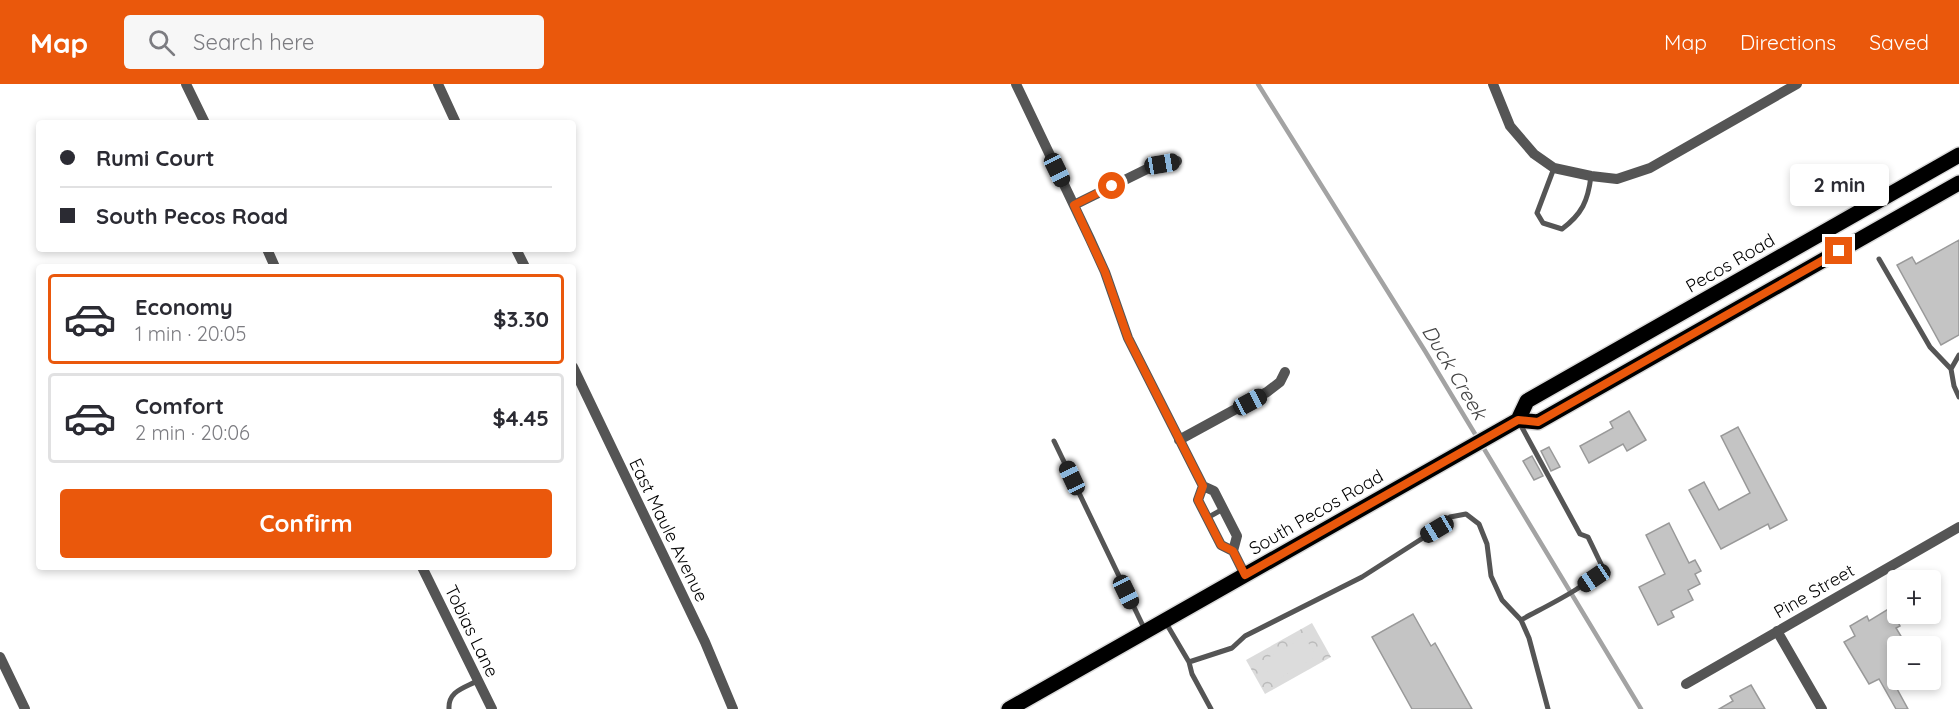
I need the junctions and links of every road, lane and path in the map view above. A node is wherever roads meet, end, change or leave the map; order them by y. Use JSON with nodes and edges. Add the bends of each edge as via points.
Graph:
{"nodes":[{"id":1,"x":186,"y":84,"type":"edge"},
{"id":2,"x":438,"y":84,"type":"edge"},
{"id":3,"x":1016,"y":84,"type":"edge"},
{"id":4,"x":1493,"y":84,"type":"edge"},
{"id":5,"x":1797,"y":84,"type":"edge"},
{"id":6,"x":204,"y":120,"type":"edge"},
{"id":7,"x":455,"y":120,"type":"edge"},
{"id":8,"x":1959,"y":155,"type":"edge"},
{"id":9,"x":1177,"y":161,"type":"dead end"},
{"id":10,"x":1554,"y":168,"type":"junction"},
{"id":11,"x":1591,"y":176,"type":"junction"},
{"id":12,"x":1959,"y":183,"type":"edge"},
{"id":13,"x":1074,"y":205,"type":"junction"},
{"id":14,"x":1879,"y":259,"type":"dead end"},
{"id":15,"x":1959,"y":356,"type":"edge"},
{"id":16,"x":1951,"y":369,"type":"junction"},
{"id":17,"x":1285,"y":372,"type":"dead end"},
{"id":18,"x":576,"y":373,"type":"edge"},
{"id":19,"x":1959,"y":397,"type":"edge"},
{"id":20,"x":1521,"y":414,"type":"junction"},
{"id":21,"x":1179,"y":440,"type":"junction"},
{"id":22,"x":1054,"y":441,"type":"dead end"},
{"id":23,"x":1203,"y":486,"type":"junction"},
{"id":24,"x":1223,"y":509,"type":"junction"},
{"id":25,"x":1207,"y":518,"type":"junction"},
{"id":26,"x":1959,"y":527,"type":"edge"},
{"id":27,"x":1233,"y":551,"type":"junction"},
{"id":28,"x":423,"y":570,"type":"edge"},
{"id":29,"x":1245,"y":575,"type":"junction"},
{"id":30,"x":1521,"y":620,"type":"junction"},
{"id":31,"x":1165,"y":621,"type":"junction"},
{"id":32,"x":1777,"y":631,"type":"junction"},
{"id":33,"x":1146,"y":632,"type":"junction"},
{"id":34,"x":0,"y":657,"type":"edge"},
{"id":35,"x":1189,"y":662,"type":"junction"},
{"id":36,"x":477,"y":681,"type":"junction"},
{"id":37,"x":1686,"y":684,"type":"dead end"},
{"id":38,"x":25,"y":709,"type":"edge"},
{"id":39,"x":449,"y":709,"type":"edge"},
{"id":40,"x":492,"y":709,"type":"edge"},
{"id":41,"x":733,"y":709,"type":"edge"},
{"id":42,"x":1009,"y":709,"type":"edge"},
{"id":43,"x":1211,"y":709,"type":"edge"},
{"id":44,"x":1548,"y":709,"type":"edge"},
{"id":45,"x":1822,"y":709,"type":"edge"}],
"edges":[{"from":1,"to":6,"type":"street"},
{"from":2,"to":7,"type":"street"},
{"from":3,"to":13,"type":"street"},
{"from":4,"to":10,"type":"street","via":[[1510,126],[1534,154]]},
{"from":5,"to":11,"type":"street","via":[[1650,168],[1617,179]]},
{"from":8,"to":20,"type":"main road","name":"Pecos Road","via":[[1527,401]]},
{"from":9,"to":13,"type":"street","via":[[1151,167]]},
{"from":10,"to":11,"type":"street"},
{"from":10,"to":11,"type":"lane","via":[[1537,213],[1543,223],[1562,229],[1584,205]]},
{"from":12,"to":20,"type":"main road","name":"South Pecos Road","via":[[1538,422]]},
{"from":13,"to":21,"type":"street","via":[[1105,272],[1128,338]]},
{"from":14,"to":16,"type":"lane","via":[[1930,347]]},
{"from":15,"to":16,"type":"lane"},
{"from":16,"to":19,"type":"lane"},
{"from":17,"to":21,"type":"street","via":[[1268,393]]},
{"from":18,"to":41,"type":"street","name":"East Maule Avenue","via":[[705,642]]},
{"from":20,"to":29,"type":"main road","name":"South Pecos Road","via":[[1501,430]]},
{"from":20,"to":30,"type":"lane","via":[[1580,534],[1588,537],[1602,566],[1589,581]]},
{"from":21,"to":23,"type":"street"},
{"from":22,"to":33,"type":"lane"},
{"from":23,"to":24,"type":"street","via":[[1214,490]]},
{"from":23,"to":25,"type":"street","via":[[1198,500]]},
{"from":24,"to":25,"type":"lane"},
{"from":24,"to":27,"type":"street","via":[[1238,536]]},
{"from":25,"to":27,"type":"street","via":[[1221,545]]},
{"from":26,"to":32,"type":"street","name":"Pine Street"},
{"from":27,"to":29,"type":"street"},
{"from":28,"to":36,"type":"street","name":"Tobias Lane"},
{"from":29,"to":31,"type":"main road","name":"South Pecos Road"},
{"from":30,"to":35,"type":"lane","via":[[1502,600],[1491,576],[1487,544],[1479,524],[1466,514],[1450,517],[1362,577],[1245,636],[1232,648]]},
{"from":30,"to":44,"type":"lane"},
{"from":31,"to":33,"type":"main road","name":"South Pecos Road"},
{"from":31,"to":35,"type":"lane"},
{"from":32,"to":37,"type":"street","name":"Pine Street"},
{"from":32,"to":45,"type":"street"},
{"from":33,"to":42,"type":"main road","name":"South Pecos Road"},
{"from":34,"to":38,"type":"street"},
{"from":35,"to":43,"type":"lane"},
{"from":36,"to":39,"type":"lane","via":[[453,694]]},
{"from":36,"to":40,"type":"street","name":"Tobias Lane"}]}
